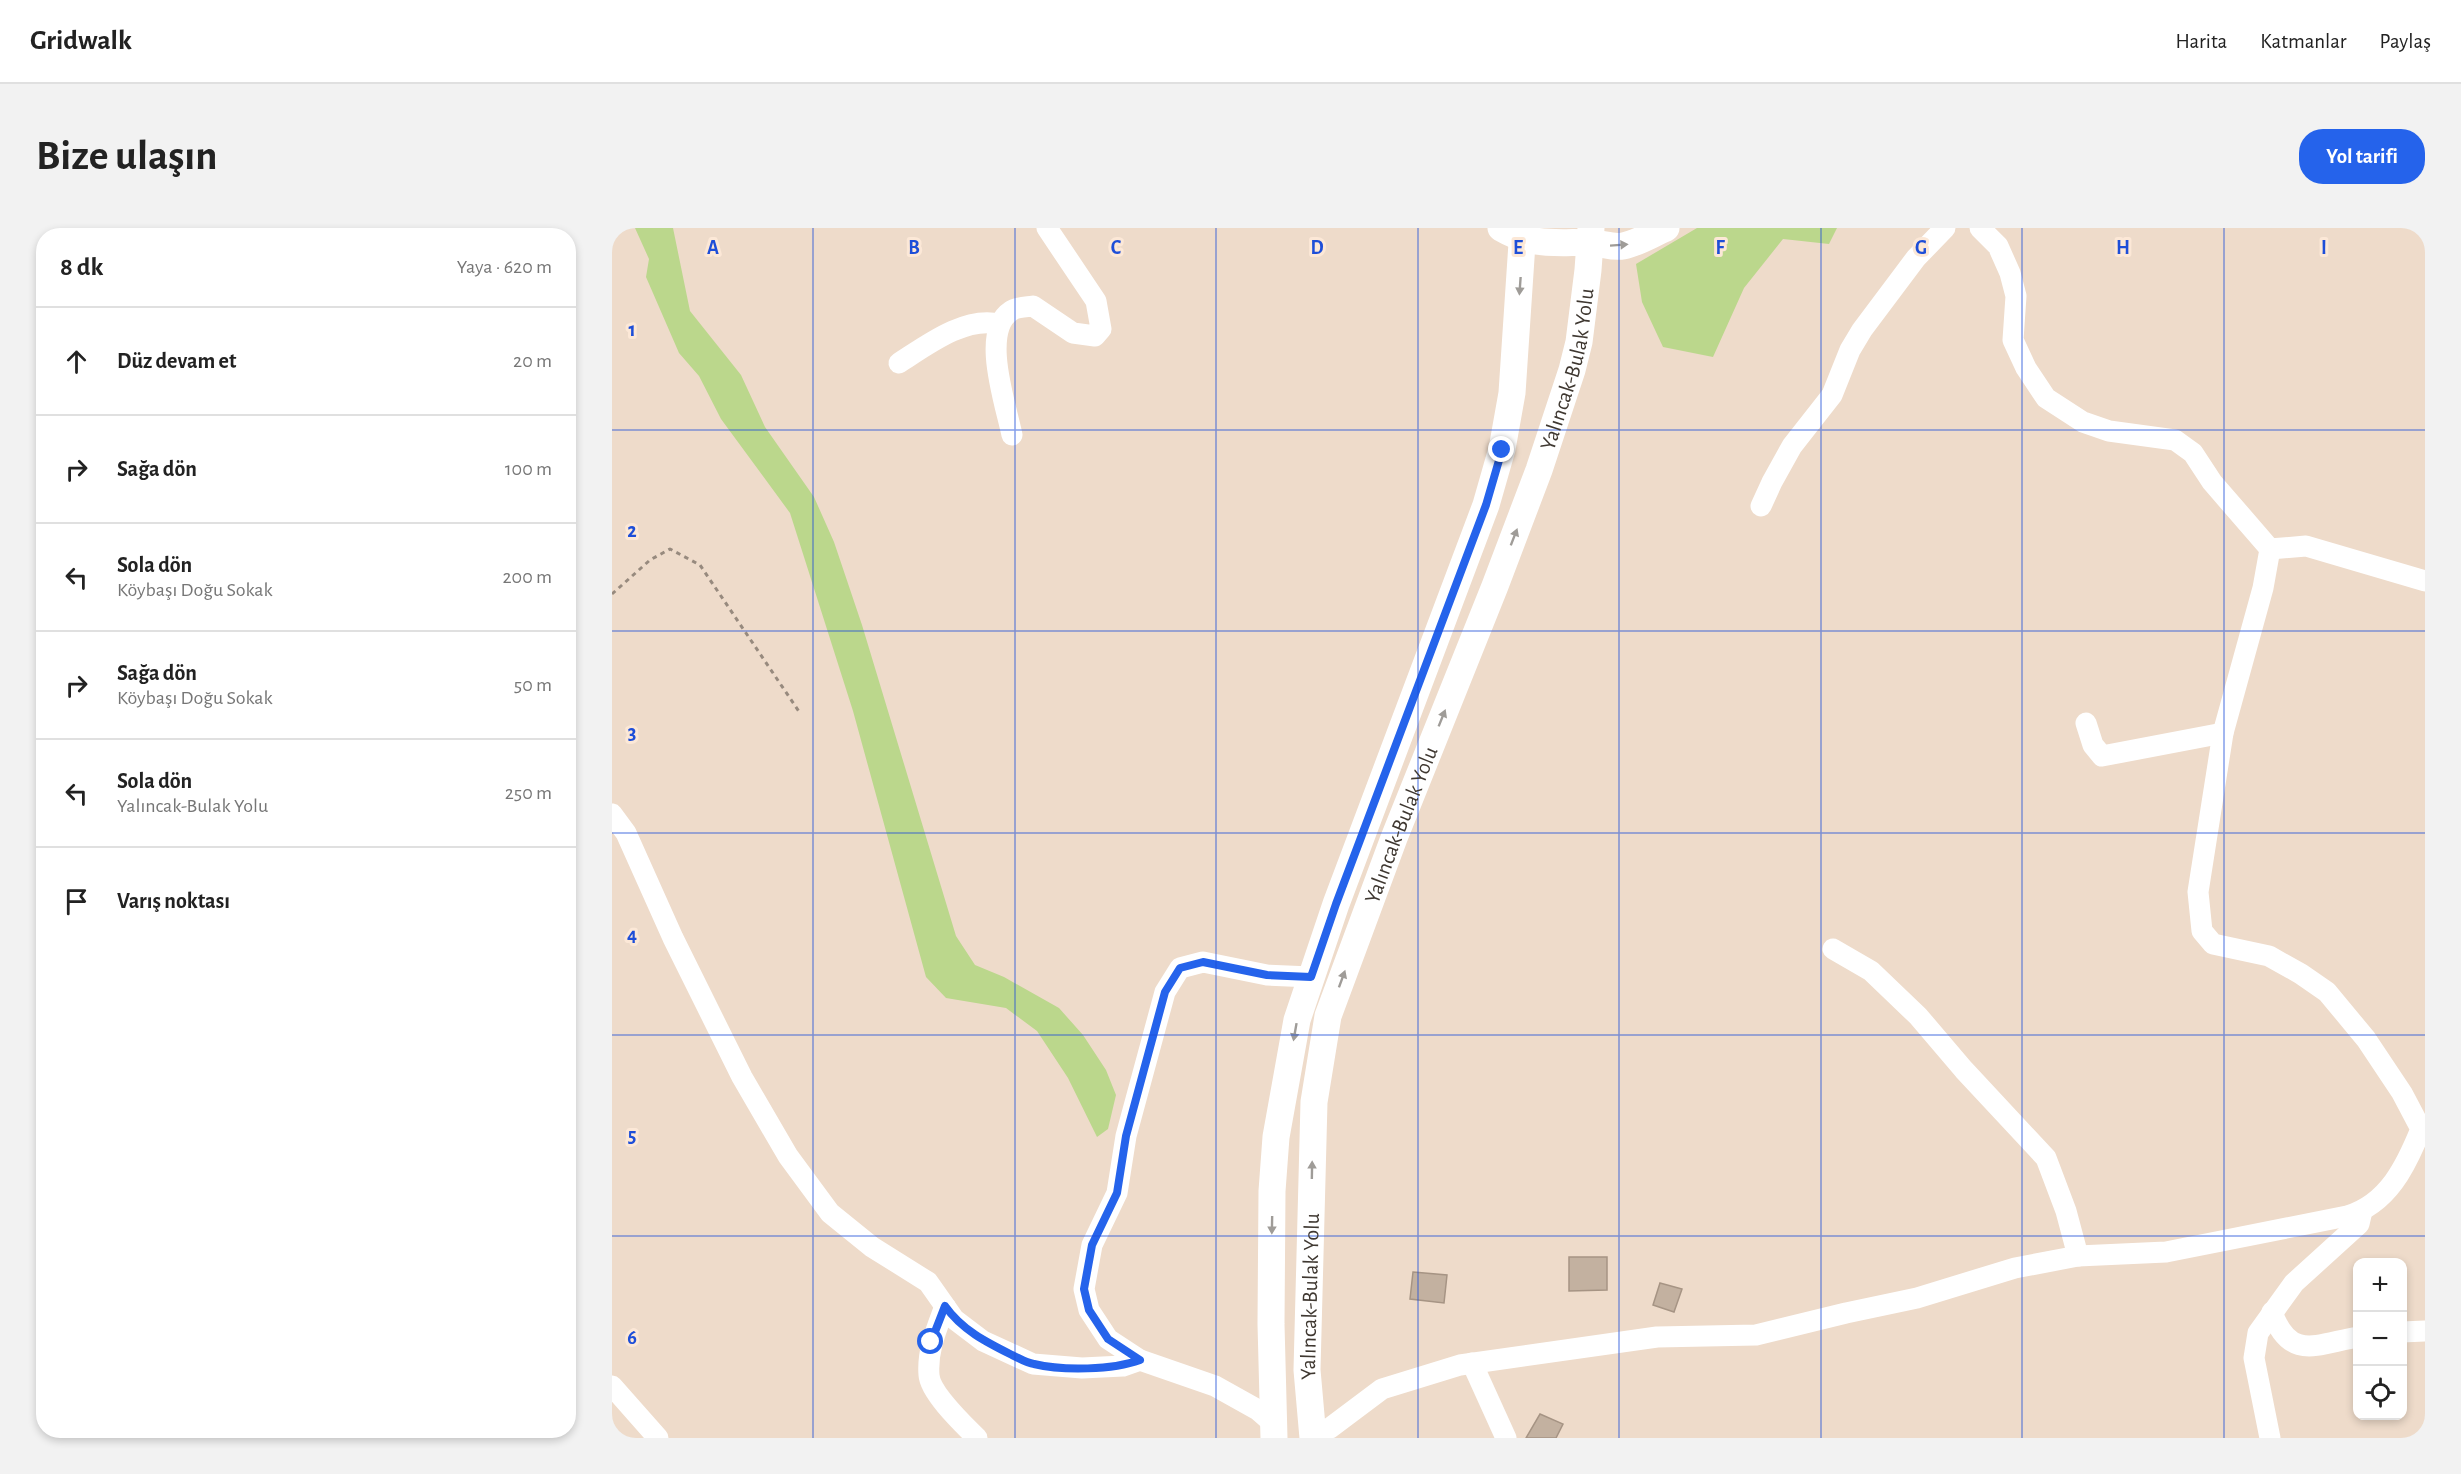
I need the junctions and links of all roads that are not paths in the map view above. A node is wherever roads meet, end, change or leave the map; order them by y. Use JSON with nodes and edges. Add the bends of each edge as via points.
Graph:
{"nodes":[{"id":1,"x":1047,"y":228,"type":"edge"},
{"id":2,"x":1666,"y":228,"type":"edge"},
{"id":3,"x":1945,"y":228,"type":"edge"},
{"id":4,"x":1980,"y":228,"type":"edge"},
{"id":5,"x":1515,"y":231,"type":"edge"},
{"id":6,"x":1591,"y":235,"type":"edge"},
{"id":7,"x":999,"y":324,"type":"junction"},
{"id":8,"x":899,"y":363,"type":"dead end"},
{"id":9,"x":1012,"y":435,"type":"dead end"},
{"id":10,"x":1761,"y":506,"type":"dead end"},
{"id":11,"x":2270,"y":549,"type":"junction"},
{"id":12,"x":2425,"y":581,"type":"edge"},
{"id":13,"x":2086,"y":723,"type":"dead end"},
{"id":14,"x":2223,"y":733,"type":"junction"},
{"id":15,"x":612,"y":814,"type":"edge"},
{"id":16,"x":1833,"y":949,"type":"dead end"},
{"id":17,"x":1311,"y":977,"type":"junction"},
{"id":18,"x":2362,"y":1211,"type":"junction"},
{"id":19,"x":2078,"y":1256,"type":"junction"},
{"id":20,"x":945,"y":1306,"type":"junction"},
{"id":21,"x":2272,"y":1312,"type":"junction"},
{"id":22,"x":2425,"y":1331,"type":"edge"},
{"id":23,"x":2407,"y":1332,"type":"edge"},
{"id":24,"x":2353,"y":1338,"type":"edge"},
{"id":25,"x":1140,"y":1360,"type":"junction"},
{"id":26,"x":1472,"y":1363,"type":"junction"},
{"id":27,"x":612,"y":1386,"type":"edge"},
{"id":28,"x":1274,"y":1431,"type":"edge"},
{"id":29,"x":1312,"y":1435,"type":"edge"},
{"id":30,"x":658,"y":1438,"type":"edge"},
{"id":31,"x":977,"y":1438,"type":"edge"},
{"id":32,"x":1506,"y":1438,"type":"edge"},
{"id":33,"x":2271,"y":1438,"type":"edge"}],
"edges":[{"from":1,"to":7,"type":"street","via":[[1096,301],[1101,329],[1095,336],[1073,333],[1034,306],[1011,310]]},
{"from":6,"to":2,"type":"main road","one_way":true,"via":[[1616,247]]},
{"from":3,"to":10,"type":"street","via":[[1916,258],[1862,330],[1832,395],[1792,446]]},
{"from":4,"to":11,"type":"street","via":[[1998,246],[2010,273],[2016,296],[2013,340],[2046,398],[2083,422],[2109,431],[2175,440],[2193,453],[2218,489]]},
{"from":5,"to":6,"type":"main road","via":[[1556,244]]},
{"from":5,"to":17,"type":"main road","name":"Yalıncak-Bulak Yolu","one_way":true,"via":[[1512,393],[1499,461]]},
{"from":29,"to":6,"type":"main road","name":"Yalıncak-Bulak Yolu","one_way":true,"via":[[1307,1371],[1314,1102],[1328,1016],[1558,415],[1579,342]]},
{"from":7,"to":8,"type":"street","via":[[988,321],[947,332]]},
{"from":7,"to":9,"type":"street","via":[[994,347]]},
{"from":11,"to":12,"type":"street","via":[[2306,546]]},
{"from":11,"to":14,"type":"street"},
{"from":13,"to":14,"type":"street","via":[[2093,745],[2102,756]]},
{"from":14,"to":18,"type":"street","via":[[2198,892],[2202,931],[2213,944],[2269,956],[2327,992],[2366,1039],[2421,1129],[2411,1155],[2388,1191]]},
{"from":15,"to":20,"type":"street","via":[[626,833],[741,1077],[788,1156],[830,1213],[872,1247],[928,1282]]},
{"from":16,"to":19,"type":"street","via":[[1871,971],[1918,1016],[2046,1158]]},
{"from":17,"to":25,"type":"street","via":[[1267,975],[1203,962],[1180,968],[1165,992],[1126,1136],[1117,1193],[1092,1245],[1084,1289],[1089,1310],[1108,1339]]},
{"from":17,"to":28,"type":"main road","name":"Yalıncak-Bulak Yolu","one_way":true,"via":[[1297,1020],[1276,1137],[1271,1324]]},
{"from":18,"to":19,"type":"street","via":[[2166,1252]]},
{"from":18,"to":21,"type":"street","via":[[2359,1224],[2294,1282]]},
{"from":19,"to":26,"type":"street","via":[[2015,1268],[1917,1299],[1756,1335],[1657,1336]]},
{"from":20,"to":25,"type":"street","via":[[954,1319],[983,1341],[1033,1364],[1082,1368],[1123,1366]]},
{"from":20,"to":31,"type":"street","via":[[931,1342],[928,1377],[946,1407]]},
{"from":21,"to":24,"type":"street","via":[[2288,1340],[2304,1348]]},
{"from":21,"to":33,"type":"street","via":[[2258,1334],[2254,1358]]},
{"from":22,"to":23,"type":"street"},
{"from":25,"to":28,"type":"street","via":[[1215,1386],[1258,1410]]},
{"from":26,"to":29,"type":"street","via":[[1382,1389],[1330,1428]]},
{"from":26,"to":32,"type":"street"},
{"from":27,"to":30,"type":"street"}]}
